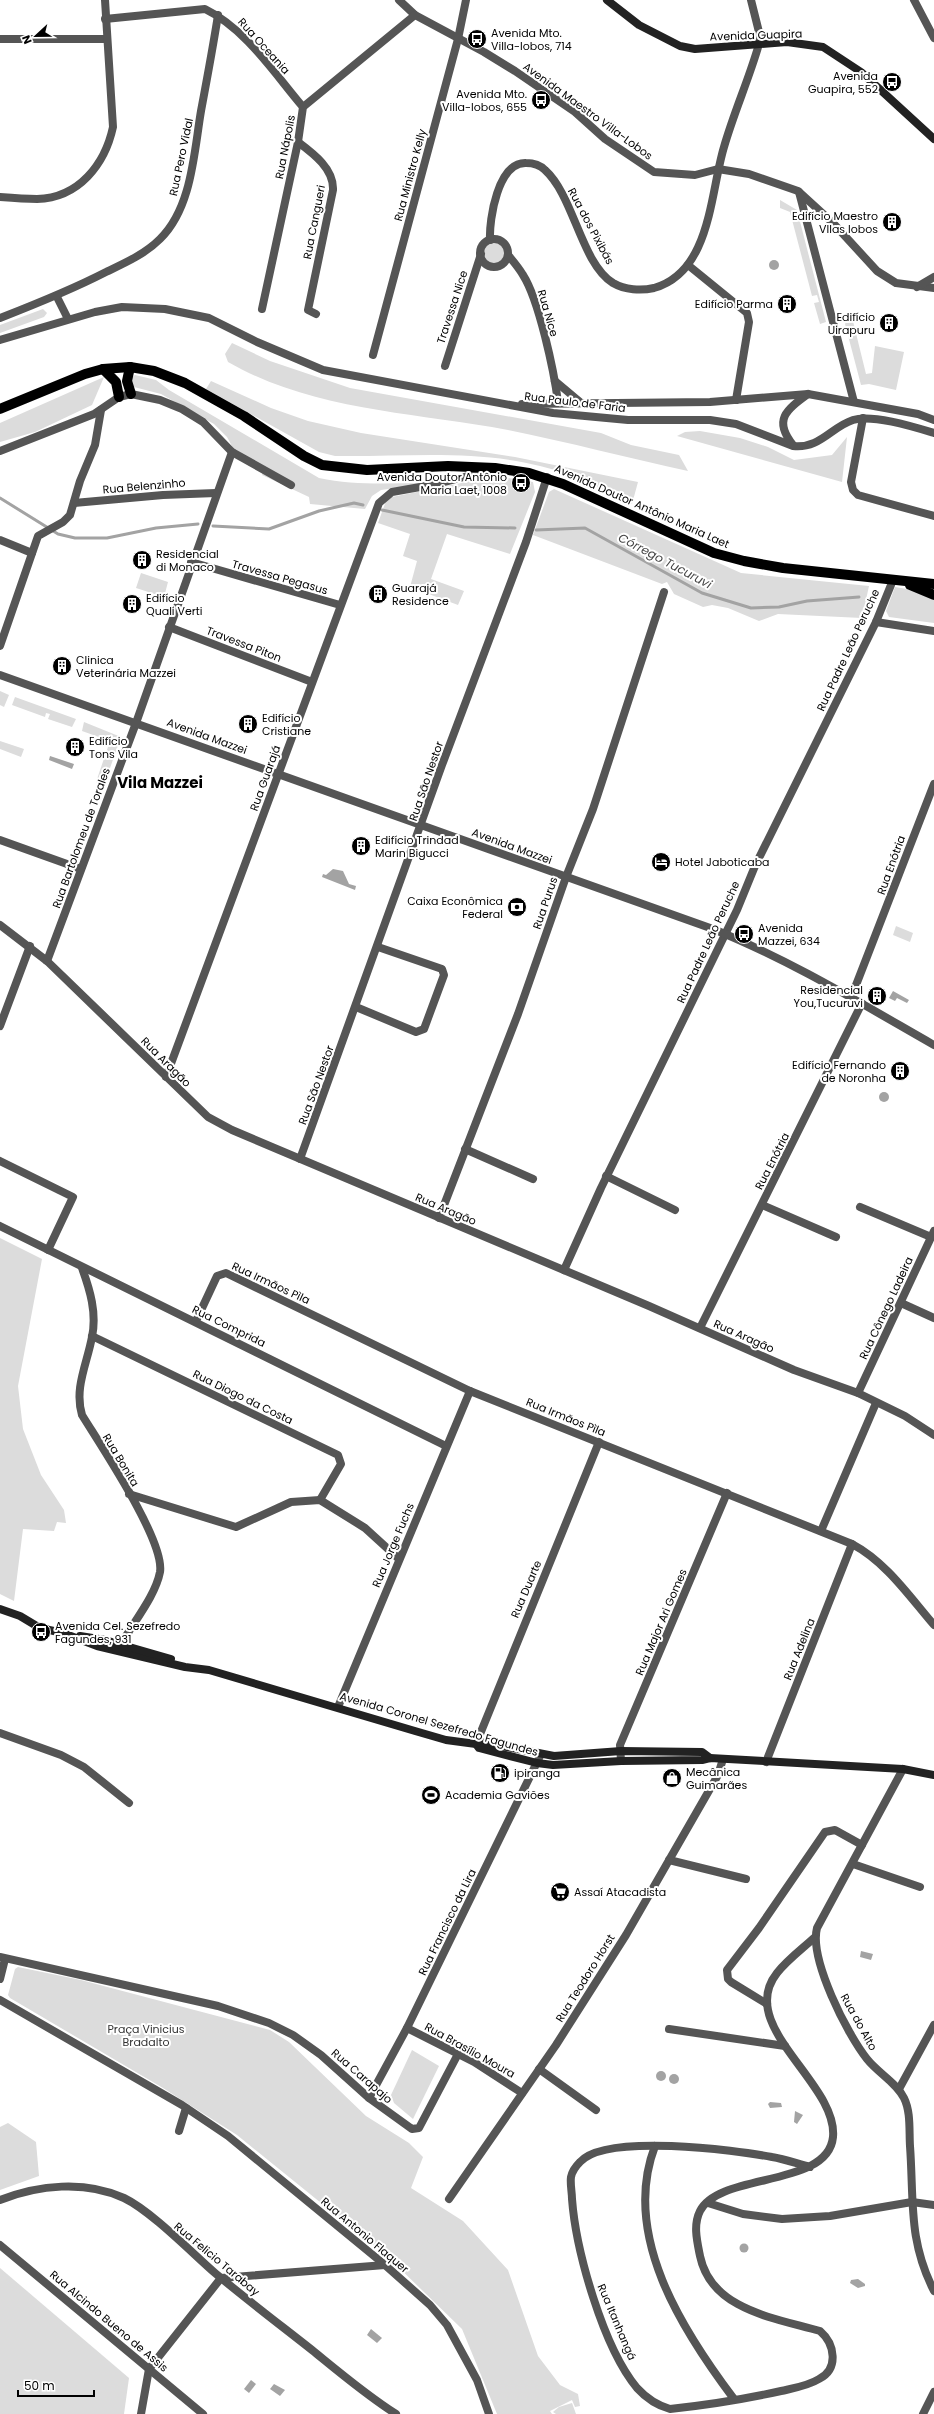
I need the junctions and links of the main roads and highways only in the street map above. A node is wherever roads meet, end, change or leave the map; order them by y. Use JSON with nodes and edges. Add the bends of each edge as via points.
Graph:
{"nodes":[{"id":1,"x":607,"y":0,"type":"edge"},
{"id":2,"x":934,"y":139,"type":"edge"},
{"id":3,"x":130,"y":367,"type":"junction"},
{"id":4,"x":104,"y":369,"type":"junction"},
{"id":5,"x":131,"y":394,"type":"road end"},
{"id":6,"x":119,"y":397,"type":"road end"},
{"id":7,"x":0,"y":409,"type":"edge"},
{"id":8,"x":896,"y":580,"type":"junction"},
{"id":9,"x":934,"y":584,"type":"edge"},
{"id":10,"x":934,"y":595,"type":"edge"},
{"id":11,"x":0,"y":1609,"type":"edge"},
{"id":12,"x":476,"y":1744,"type":"junction"},
{"id":13,"x":710,"y":1758,"type":"junction"},
{"id":14,"x":934,"y":1775,"type":"edge"}],
"edges":[{"from":1,"to":2,"type":"main road","name":"Avenida Guapira","via":[[639,25],[680,46],[695,49],[787,42],[812,44],[832,52],[861,72]]},
{"from":3,"to":4,"type":"main road","name":"Avenida Doutor Antônio Maria Laet"},
{"from":3,"to":5,"type":"main road","via":[[127,380]]},
{"from":3,"to":8,"type":"main road","name":"Avenida Doutor Antônio Maria Laet","via":[[154,371],[185,383],[322,465],[367,470],[448,466],[495,468],[547,478],[714,553],[744,562]]},
{"from":4,"to":6,"type":"main road","via":[[116,382]]},
{"from":4,"to":7,"type":"main road","name":"Avenida Doutor Antônio Maria Laet","via":[[85,374]]},
{"from":8,"to":9,"type":"main road","name":"Avenida Doutor Antônio Maria Laet"},
{"from":8,"to":10,"type":"main road","name":"Avenida Doutor Antônio Maria Laet"},
{"from":11,"to":12,"type":"main road","name":"Avenida Coronel Sezefredo Fagundes","via":[[20,1616],[40,1628],[209,1670],[446,1740]]},
{"from":12,"to":13,"type":"main road","via":[[481,1742],[541,1754],[566,1756],[621,1751],[702,1752]]},
{"from":12,"to":13,"type":"main road","name":"Avenida Coronel Sezefredo Fagundes","via":[[479,1748],[553,1765]]},
{"from":13,"to":14,"type":"main road","name":"Avenida Coronel Sezefredo Fagundes","via":[[903,1769]]}]}
